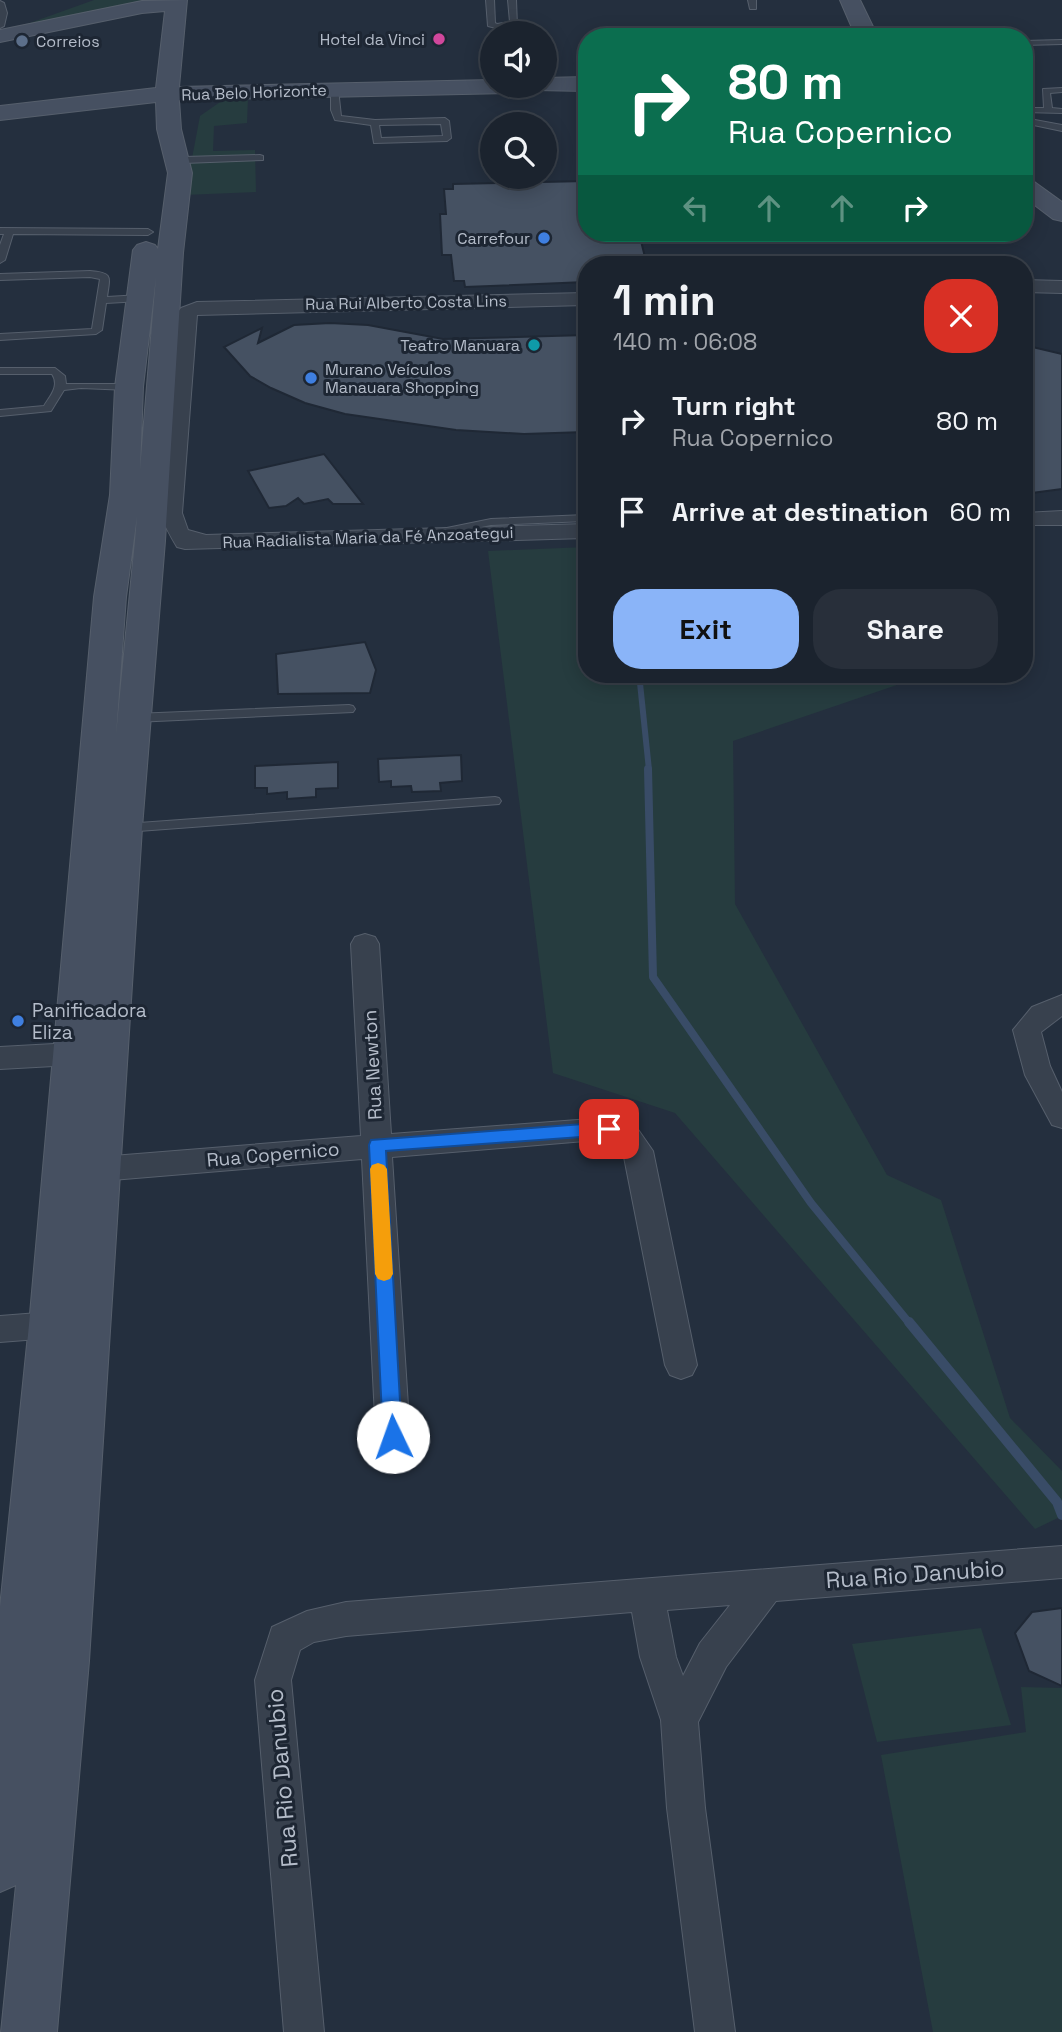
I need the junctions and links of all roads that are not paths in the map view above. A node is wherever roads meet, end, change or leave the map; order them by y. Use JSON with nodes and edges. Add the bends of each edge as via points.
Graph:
{"nodes":[{"id":1,"x":74,"y":0,"type":"edge"},
{"id":2,"x":850,"y":0,"type":"edge"},
{"id":3,"x":177,"y":2,"type":"edge"},
{"id":4,"x":0,"y":3,"type":"edge"},
{"id":5,"x":490,"y":3,"type":"edge"},
{"id":6,"x":512,"y":3,"type":"edge"},
{"id":7,"x":0,"y":26,"type":"edge"},
{"id":8,"x":863,"y":28,"type":"edge"},
{"id":9,"x":0,"y":36,"type":"edge"},
{"id":10,"x":1062,"y":42,"type":"edge"},
{"id":11,"x":1033,"y":43,"type":"edge"},
{"id":12,"x":578,"y":84,"type":"edge"},
{"id":13,"x":557,"y":85,"type":"edge"},
{"id":14,"x":480,"y":86,"type":"edge"},
{"id":15,"x":334,"y":89,"type":"junction"},
{"id":16,"x":251,"y":90,"type":"junction"},
{"id":17,"x":1062,"y":90,"type":"edge"},
{"id":18,"x":1047,"y":97,"type":"junction"},
{"id":19,"x":1062,"y":97,"type":"edge"},
{"id":20,"x":1033,"y":110,"type":"edge"},
{"id":21,"x":1048,"y":110,"type":"junction"},
{"id":22,"x":1062,"y":111,"type":"edge"},
{"id":23,"x":0,"y":113,"type":"edge"},
{"id":24,"x":376,"y":123,"type":"junction"},
{"id":25,"x":1033,"y":123,"type":"edge"},
{"id":26,"x":1062,"y":128,"type":"edge"},
{"id":27,"x":182,"y":134,"type":"junction"},
{"id":28,"x":260,"y":158,"type":"dead end"},
{"id":29,"x":1033,"y":193,"type":"edge"},
{"id":30,"x":1062,"y":214,"type":"edge"},
{"id":31,"x":5,"y":232,"type":"edge"},
{"id":32,"x":148,"y":232,"type":"junction"},
{"id":33,"x":0,"y":260,"type":"edge"},
{"id":34,"x":0,"y":277,"type":"edge"},
{"id":35,"x":1033,"y":286,"type":"edge"},
{"id":36,"x":1062,"y":286,"type":"edge"},
{"id":37,"x":141,"y":298,"type":"junction"},
{"id":38,"x":578,"y":299,"type":"edge"},
{"id":39,"x":100,"y":300,"type":"junction"},
{"id":40,"x":0,"y":337,"type":"edge"},
{"id":41,"x":0,"y":371,"type":"edge"},
{"id":42,"x":61,"y":387,"type":"junction"},
{"id":43,"x":129,"y":387,"type":"junction"},
{"id":44,"x":0,"y":413,"type":"edge"},
{"id":45,"x":169,"y":425,"type":"junction"},
{"id":46,"x":164,"y":478,"type":"junction"},
{"id":47,"x":578,"y":518,"type":"edge"},
{"id":48,"x":1062,"y":518,"type":"edge"},
{"id":49,"x":1033,"y":519,"type":"edge"},
{"id":50,"x":578,"y":531,"type":"edge"},
{"id":51,"x":430,"y":535,"type":"junction"},
{"id":52,"x":150,"y":541,"type":"junction"},
{"id":53,"x":203,"y":541,"type":"junction"},
{"id":54,"x":349,"y":709,"type":"dead end"},
{"id":55,"x":134,"y":718,"type":"junction"},
{"id":56,"x":495,"y":801,"type":"dead end"},
{"id":57,"x":124,"y":828,"type":"junction"},
{"id":58,"x":365,"y":944,"type":"dead end"},
{"id":59,"x":1062,"y":1005,"type":"edge"},
{"id":60,"x":72,"y":1054,"type":"junction"},
{"id":61,"x":0,"y":1058,"type":"edge"},
{"id":62,"x":1062,"y":1117,"type":"edge"},
{"id":63,"x":377,"y":1145,"type":"junction"},
{"id":64,"x":100,"y":1169,"type":"junction"},
{"id":65,"x":51,"y":1325,"type":"junction"},
{"id":66,"x":0,"y":1329,"type":"edge"},
{"id":67,"x":681,"y":1364,"type":"dead end"},
{"id":68,"x":393,"y":1437,"type":"dead end"},
{"id":69,"x":1057,"y":1563,"type":"edge"},
{"id":70,"x":767,"y":1585,"type":"junction"},
{"id":71,"x":647,"y":1594,"type":"junction"},
{"id":72,"x":8,"y":1674,"type":"edge"},
{"id":73,"x":679,"y":1720,"type":"junction"},
{"id":74,"x":0,"y":1865,"type":"edge"},
{"id":75,"x":29,"y":2032,"type":"edge"},
{"id":76,"x":304,"y":2032,"type":"edge"},
{"id":77,"x":715,"y":2032,"type":"edge"}],
"edges":[{"from":1,"to":7,"type":"main road","via":[[29,12]]},
{"from":2,"to":8,"type":"main road"},
{"from":3,"to":9,"type":"main road"},
{"from":3,"to":27,"type":"main road"},
{"from":4,"to":7,"type":"lane"},
{"from":5,"to":6,"type":"lane"},
{"from":5,"to":6,"type":"lane","via":[[492,25],[509,26],[513,24]]},
{"from":10,"to":11,"type":"lane"},
{"from":12,"to":13,"type":"main road"},
{"from":14,"to":15,"type":"main road","name":"Rua Belo Horizonte"},
{"from":15,"to":16,"type":"main road","name":"Rua Belo Horizonte"},
{"from":15,"to":24,"type":"lane","via":[[338,118]]},
{"from":16,"to":27,"type":"main road","name":"Rua Belo Horizonte"},
{"from":16,"to":27,"type":"main road","via":[[217,102]]},
{"from":17,"to":18,"type":"lane","via":[[1046,91]]},
{"from":18,"to":19,"type":"lane"},
{"from":18,"to":21,"type":"lane"},
{"from":20,"to":21,"type":"lane"},
{"from":21,"to":22,"type":"lane"},
{"from":23,"to":27,"type":"main road","name":"Rua Belo Horizonte"},
{"from":24,"to":24,"type":"lane","via":[[377,141],[447,138],[445,121]]},
{"from":25,"to":26,"type":"lane"},
{"from":27,"to":28,"type":"lane"},
{"from":27,"to":32,"type":"main road","via":[[158,160]]},
{"from":27,"to":45,"type":"main road","via":[[170,253]]},
{"from":29,"to":30,"type":"main road"},
{"from":31,"to":32,"type":"lane"},
{"from":31,"to":33,"type":"lane"},
{"from":32,"to":37,"type":"main road"},
{"from":34,"to":39,"type":"lane","via":[[103,275]]},
{"from":35,"to":36,"type":"street"},
{"from":37,"to":39,"type":"lane"},
{"from":37,"to":43,"type":"main road"},
{"from":38,"to":45,"type":"street","name":"Rua Rui Alberto Costa Lins","via":[[194,309],[187,314]]},
{"from":39,"to":40,"type":"lane","via":[[93,332]]},
{"from":41,"to":42,"type":"lane","via":[[55,371]]},
{"from":42,"to":43,"type":"lane"},
{"from":42,"to":44,"type":"lane","via":[[47,409]]},
{"from":43,"to":60,"type":"main road","via":[[125,495],[110,597]]},
{"from":45,"to":46,"type":"main road"},
{"from":46,"to":52,"type":"main road"},
{"from":46,"to":53,"type":"street","via":[[174,526],[179,534]]},
{"from":47,"to":51,"type":"lane","via":[[491,522]]},
{"from":48,"to":49,"type":"street"},
{"from":50,"to":51,"type":"street","name":"Rua Radialista Maria da Fé Anzoategui"},
{"from":51,"to":53,"type":"street","name":"Rua Radialista Maria da Fé Anzoategui"},
{"from":52,"to":53,"type":"street","name":"Rua Radialista Maria da Fé Anzoategui"},
{"from":52,"to":55,"type":"main road"},
{"from":54,"to":55,"type":"lane"},
{"from":55,"to":57,"type":"main road"},
{"from":56,"to":57,"type":"lane"},
{"from":57,"to":64,"type":"main road"},
{"from":58,"to":63,"type":"street","name":"Rua Newton"},
{"from":59,"to":62,"type":"street","via":[[1035,1018],[1027,1030],[1033,1063]]},
{"from":60,"to":61,"type":"street"},
{"from":60,"to":65,"type":"main road"},
{"from":63,"to":64,"type":"street","name":"Rua Copernico"},
{"from":63,"to":67,"type":"street","name":"Rua Copernico","via":[[597,1129],[627,1135],[638,1151]]},
{"from":63,"to":68,"type":"street","name":"Rua Newton"},
{"from":64,"to":75,"type":"main road","via":[[64,1661]]},
{"from":65,"to":66,"type":"street"},
{"from":65,"to":72,"type":"main road"},
{"from":69,"to":70,"type":"street","name":"Rua Rio Danubio"},
{"from":70,"to":71,"type":"street","name":"Rua Rio Danubio"},
{"from":70,"to":73,"type":"street","via":[[713,1655]]},
{"from":71,"to":73,"type":"street","via":[[658,1657]]},
{"from":71,"to":76,"type":"street","name":"Rua Rio Danubio","via":[[346,1619],[314,1624],[285,1639],[273,1680]]},
{"from":72,"to":74,"type":"main road"},
{"from":73,"to":77,"type":"street"}]}
